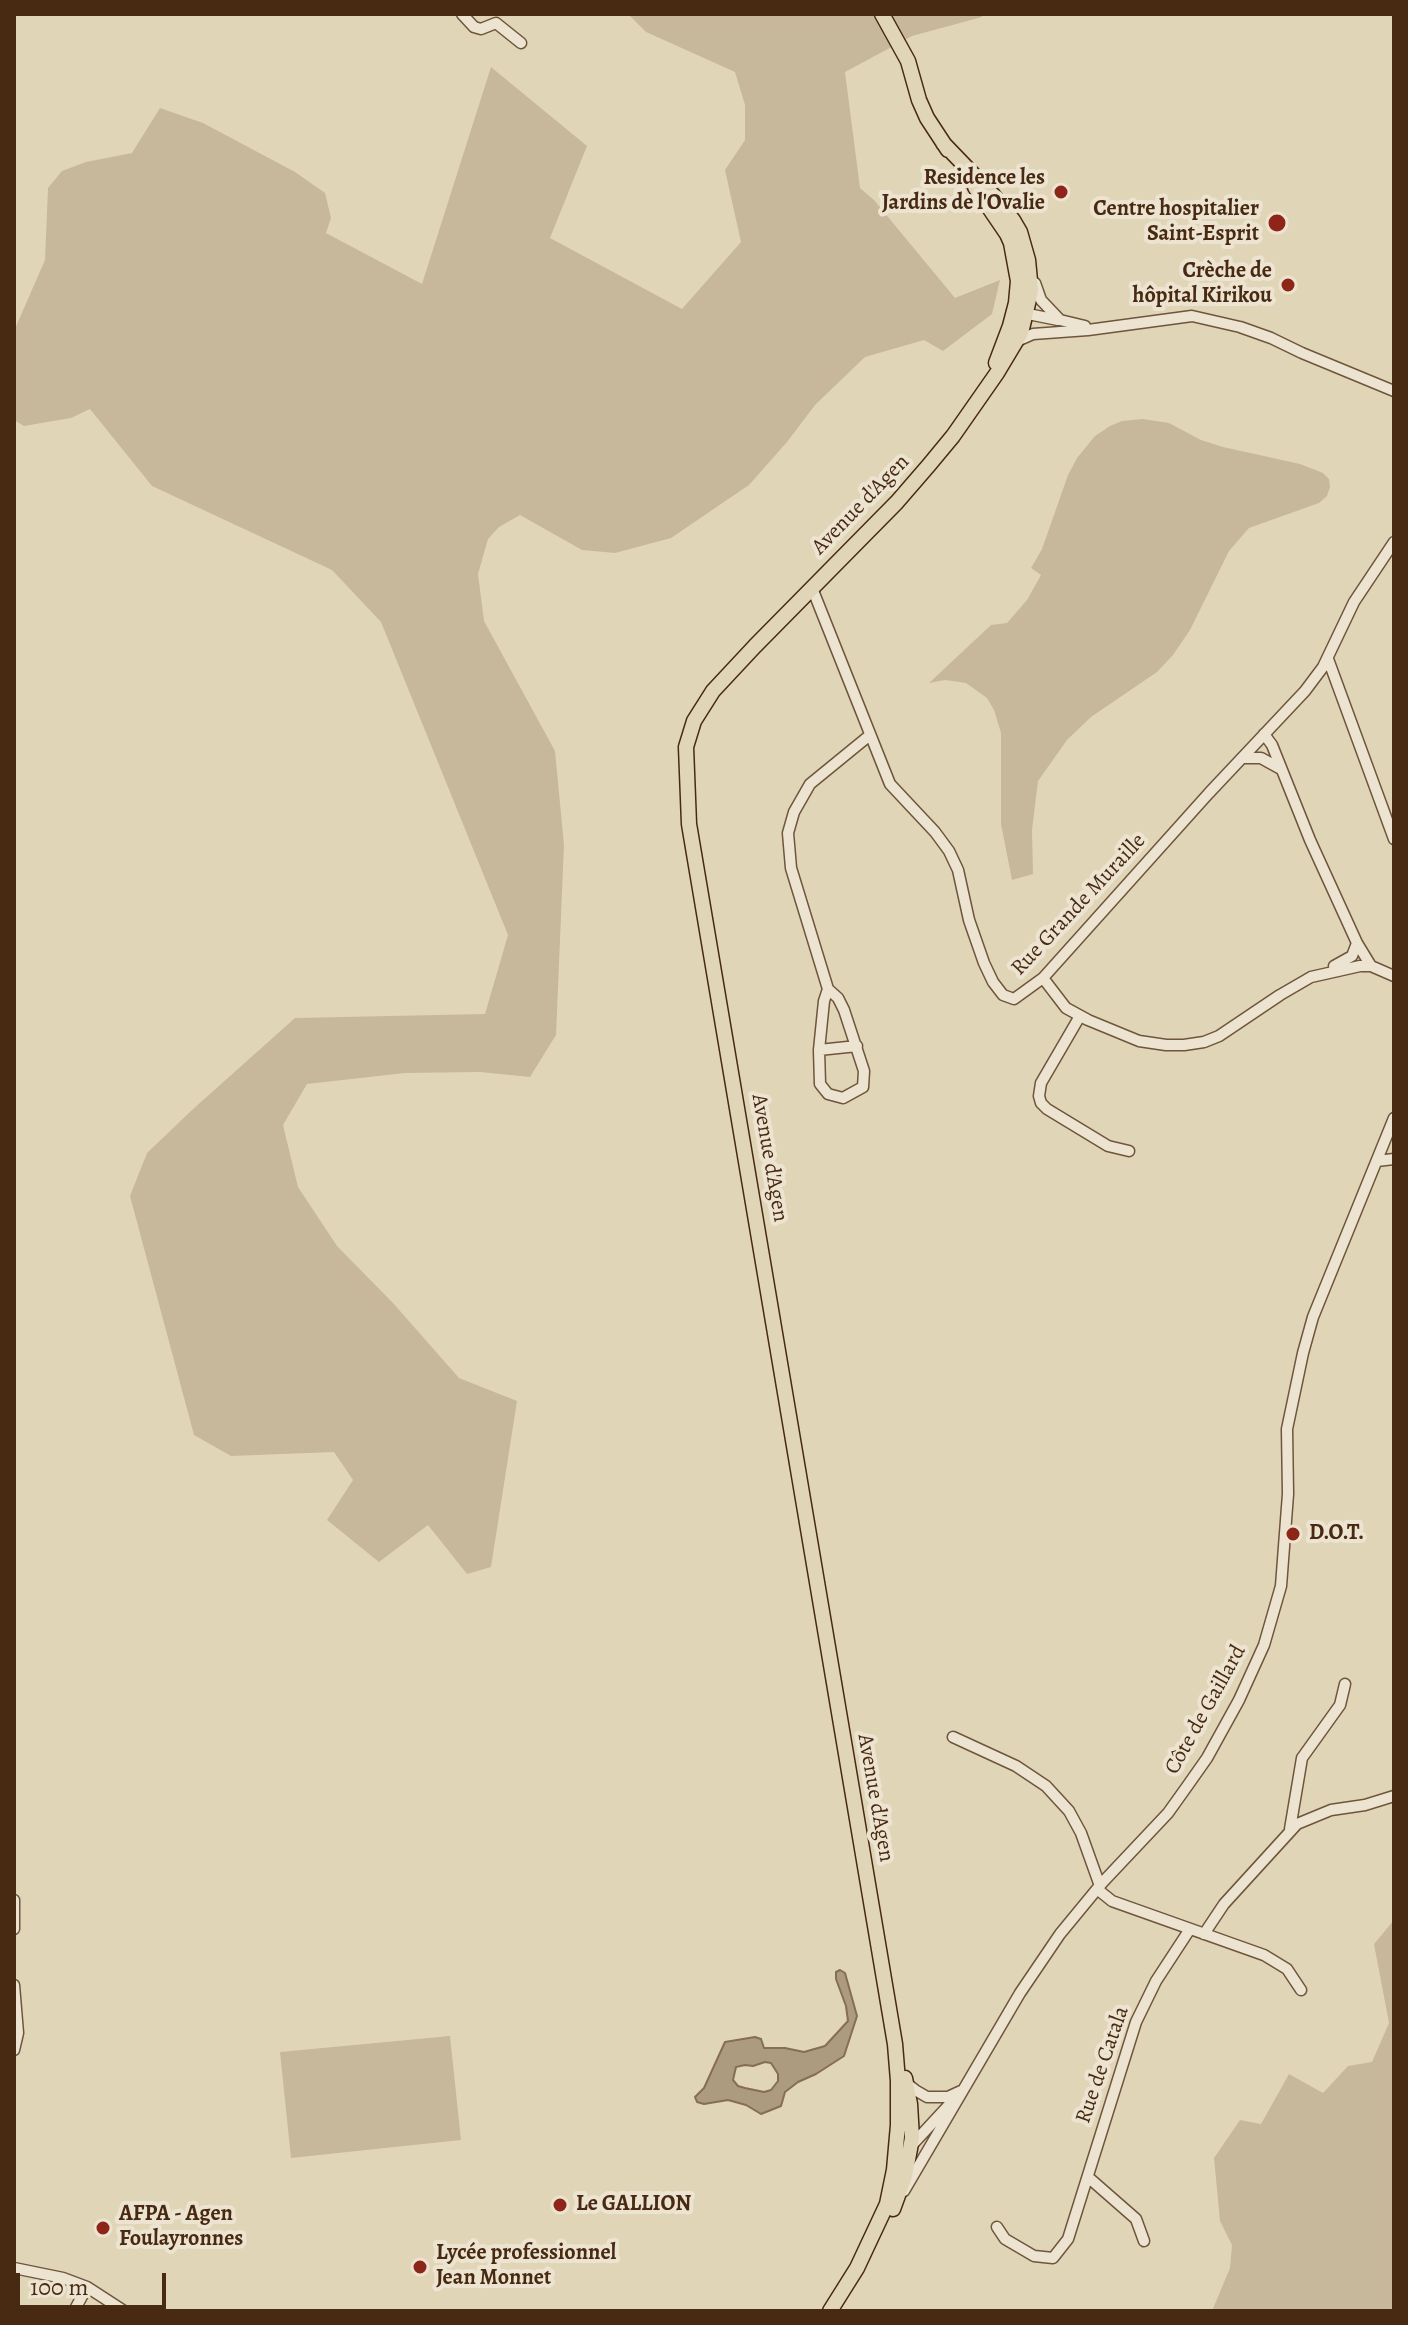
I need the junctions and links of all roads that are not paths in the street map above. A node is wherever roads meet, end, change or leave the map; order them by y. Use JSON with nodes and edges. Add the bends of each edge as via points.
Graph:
{"nodes":[{"id":1,"x":462,"y":14,"type":"edge"},
{"id":2,"x":882,"y":14,"type":"edge"},
{"id":3,"x":521,"y":43,"type":"dead end"},
{"id":4,"x":943,"y":143,"type":"junction"},
{"id":5,"x":1028,"y":260,"type":"junction"},
{"id":6,"x":1020,"y":320,"type":"junction"},
{"id":7,"x":1060,"y":320,"type":"junction"},
{"id":8,"x":1123,"y":325,"type":"junction"},
{"id":9,"x":1048,"y":332,"type":"junction"},
{"id":10,"x":1017,"y":341,"type":"junction"},
{"id":11,"x":988,"y":386,"type":"junction"},
{"id":12,"x":1394,"y":391,"type":"edge"},
{"id":13,"x":1394,"y":542,"type":"edge"},
{"id":14,"x":812,"y":588,"type":"junction"},
{"id":15,"x":1328,"y":659,"type":"junction"},
{"id":16,"x":1264,"y":734,"type":"junction"},
{"id":17,"x":870,"y":735,"type":"junction"},
{"id":18,"x":1243,"y":758,"type":"junction"},
{"id":19,"x":1281,"y":769,"type":"junction"},
{"id":20,"x":1394,"y":839,"type":"edge"},
{"id":21,"x":1357,"y":943,"type":"junction"},
{"id":22,"x":1371,"y":966,"type":"junction"},
{"id":23,"x":1394,"y":976,"type":"edge"},
{"id":24,"x":1311,"y":977,"type":"junction"},
{"id":25,"x":1043,"y":978,"type":"junction"},
{"id":26,"x":828,"y":989,"type":"junction"},
{"id":27,"x":1080,"y":1016,"type":"junction"},
{"id":28,"x":857,"y":1046,"type":"junction"},
{"id":29,"x":819,"y":1050,"type":"junction"},
{"id":30,"x":1394,"y":1121,"type":"edge"},
{"id":31,"x":1129,"y":1151,"type":"dead end"},
{"id":32,"x":1394,"y":1159,"type":"edge"},
{"id":33,"x":1377,"y":1161,"type":"junction"},
{"id":34,"x":1345,"y":1684,"type":"dead end"},
{"id":35,"x":953,"y":1737,"type":"dead end"},
{"id":36,"x":1394,"y":1796,"type":"edge"},
{"id":37,"x":1290,"y":1829,"type":"junction"},
{"id":38,"x":1099,"y":1888,"type":"junction"},
{"id":39,"x":14,"y":1900,"type":"edge"},
{"id":40,"x":14,"y":1929,"type":"edge"},
{"id":41,"x":1190,"y":1929,"type":"junction"},
{"id":42,"x":1204,"y":1934,"type":"junction"},
{"id":43,"x":14,"y":1985,"type":"edge"},
{"id":44,"x":1301,"y":1990,"type":"dead end"},
{"id":45,"x":895,"y":2044,"type":"junction"},
{"id":46,"x":14,"y":2050,"type":"edge"},
{"id":47,"x":906,"y":2083,"type":"junction"},
{"id":48,"x":961,"y":2091,"type":"junction"},
{"id":49,"x":898,"y":2125,"type":"junction"},
{"id":50,"x":935,"y":2139,"type":"junction"},
{"id":51,"x":913,"y":2141,"type":"junction"},
{"id":52,"x":894,"y":2170,"type":"junction"},
{"id":53,"x":1088,"y":2177,"type":"junction"},
{"id":54,"x":897,"y":2203,"type":"junction"},
{"id":55,"x":997,"y":2227,"type":"dead end"},
{"id":56,"x":1144,"y":2241,"type":"dead end"},
{"id":57,"x":14,"y":2268,"type":"edge"},
{"id":58,"x":857,"y":2268,"type":"junction"},
{"id":59,"x":87,"y":2287,"type":"junction"},
{"id":60,"x":74,"y":2311,"type":"edge"},
{"id":61,"x":124,"y":2311,"type":"edge"},
{"id":62,"x":830,"y":2311,"type":"edge"}],
"edges":[{"from":1,"to":3,"type":"street","via":[[481,29],[496,23]]},
{"from":2,"to":4,"type":"main road"},
{"from":4,"to":5,"type":"main road","via":[[1013,220]]},
{"from":4,"to":6,"type":"main road","via":[[1011,243]]},
{"from":5,"to":6,"type":"main road","via":[[1031,291]]},
{"from":5,"to":7,"type":"street","via":[[1041,300]]},
{"from":6,"to":7,"type":"street"},
{"from":6,"to":9,"type":"street"},
{"from":6,"to":10,"type":"main road","name":"Avenue d'Agen"},
{"from":6,"to":11,"type":"main road","name":"Avenue d'Agen"},
{"from":7,"to":8,"type":"street","via":[[1093,327]]},
{"from":8,"to":9,"type":"street"},
{"from":8,"to":12,"type":"street","via":[[1183,316],[1214,320],[1271,338]]},
{"from":9,"to":10,"type":"street"},
{"from":10,"to":11,"type":"main road","name":"Avenue d'Agen"},
{"from":11,"to":14,"type":"main road","name":"Avenue d'Agen","via":[[897,502]]},
{"from":13,"to":15,"type":"street","name":"Rue Grande Muraille","via":[[1354,602]]},
{"from":14,"to":17,"type":"street","name":"Rue Grande Muraille"},
{"from":14,"to":45,"type":"main road","name":"Avenue d'Agen","via":[[706,701],[686,747],[686,795]]},
{"from":15,"to":16,"type":"street","name":"Rue Grande Muraille"},
{"from":15,"to":20,"type":"street"},
{"from":16,"to":18,"type":"street","name":"Rue Grande Muraille"},
{"from":16,"to":19,"type":"street"},
{"from":17,"to":25,"type":"street","name":"Rue Grande Muraille","via":[[890,784],[949,851],[993,982],[1014,999]]},
{"from":17,"to":26,"type":"street","via":[[810,784],[788,833],[791,868]]},
{"from":18,"to":19,"type":"street","via":[[1261,758]]},
{"from":18,"to":25,"type":"street","name":"Rue Grande Muraille"},
{"from":19,"to":21,"type":"street"},
{"from":21,"to":22,"type":"street"},
{"from":21,"to":24,"type":"street","via":[[1352,956]]},
{"from":22,"to":23,"type":"street"},
{"from":22,"to":24,"type":"street"},
{"from":24,"to":27,"type":"street","via":[[1204,1042],[1139,1041]]},
{"from":25,"to":27,"type":"street","via":[[1066,1008]]},
{"from":26,"to":28,"type":"street","via":[[838,998]]},
{"from":26,"to":29,"type":"street"},
{"from":27,"to":31,"type":"street","via":[[1041,1083],[1041,1103],[1108,1146]]},
{"from":28,"to":29,"type":"street"},
{"from":28,"to":29,"type":"street","via":[[865,1083],[843,1098],[828,1094],[820,1084]]},
{"from":30,"to":33,"type":"street","name":"Côte de Gaillard"},
{"from":32,"to":33,"type":"street"},
{"from":33,"to":38,"type":"street","name":"Côte de Gaillard","via":[[1303,1353],[1287,1429],[1281,1586],[1264,1645],[1200,1767],[1168,1813]]},
{"from":34,"to":37,"type":"street","via":[[1340,1705],[1302,1758]]},
{"from":35,"to":38,"type":"street","via":[[1046,1786],[1081,1833]]},
{"from":36,"to":37,"type":"street","via":[[1331,1810]]},
{"from":37,"to":42,"type":"street"},
{"from":38,"to":41,"type":"street","via":[[1112,1901]]},
{"from":38,"to":48,"type":"street","name":"Côte de Gaillard","via":[[1060,1934]]},
{"from":39,"to":40,"type":"street"},
{"from":41,"to":42,"type":"street"},
{"from":41,"to":53,"type":"street","name":"Rue de Catala","via":[[1136,2022]]},
{"from":42,"to":44,"type":"street","via":[[1264,1955],[1287,1969]]},
{"from":43,"to":46,"type":"street"},
{"from":45,"to":47,"type":"main road"},
{"from":45,"to":49,"type":"main road"},
{"from":47,"to":48,"type":"street","via":[[927,2097]]},
{"from":47,"to":51,"type":"main road"},
{"from":48,"to":50,"type":"street","name":"Côte de Gaillard"},
{"from":48,"to":51,"type":"street"},
{"from":49,"to":51,"type":"street"},
{"from":49,"to":52,"type":"main road"},
{"from":50,"to":51,"type":"street"},
{"from":50,"to":54,"type":"street","name":"Côte de Gaillard"},
{"from":51,"to":52,"type":"street"},
{"from":51,"to":54,"type":"main road"},
{"from":52,"to":58,"type":"main road","via":[[887,2204]]},
{"from":53,"to":55,"type":"street","name":"Rue de Catala","via":[[1068,2239],[1052,2263],[1005,2239]]},
{"from":53,"to":56,"type":"street","via":[[1136,2219]]},
{"from":54,"to":58,"type":"main road"},
{"from":57,"to":59,"type":"street"},
{"from":58,"to":62,"type":"main road"},
{"from":59,"to":60,"type":"street"},
{"from":59,"to":61,"type":"street"}]}
